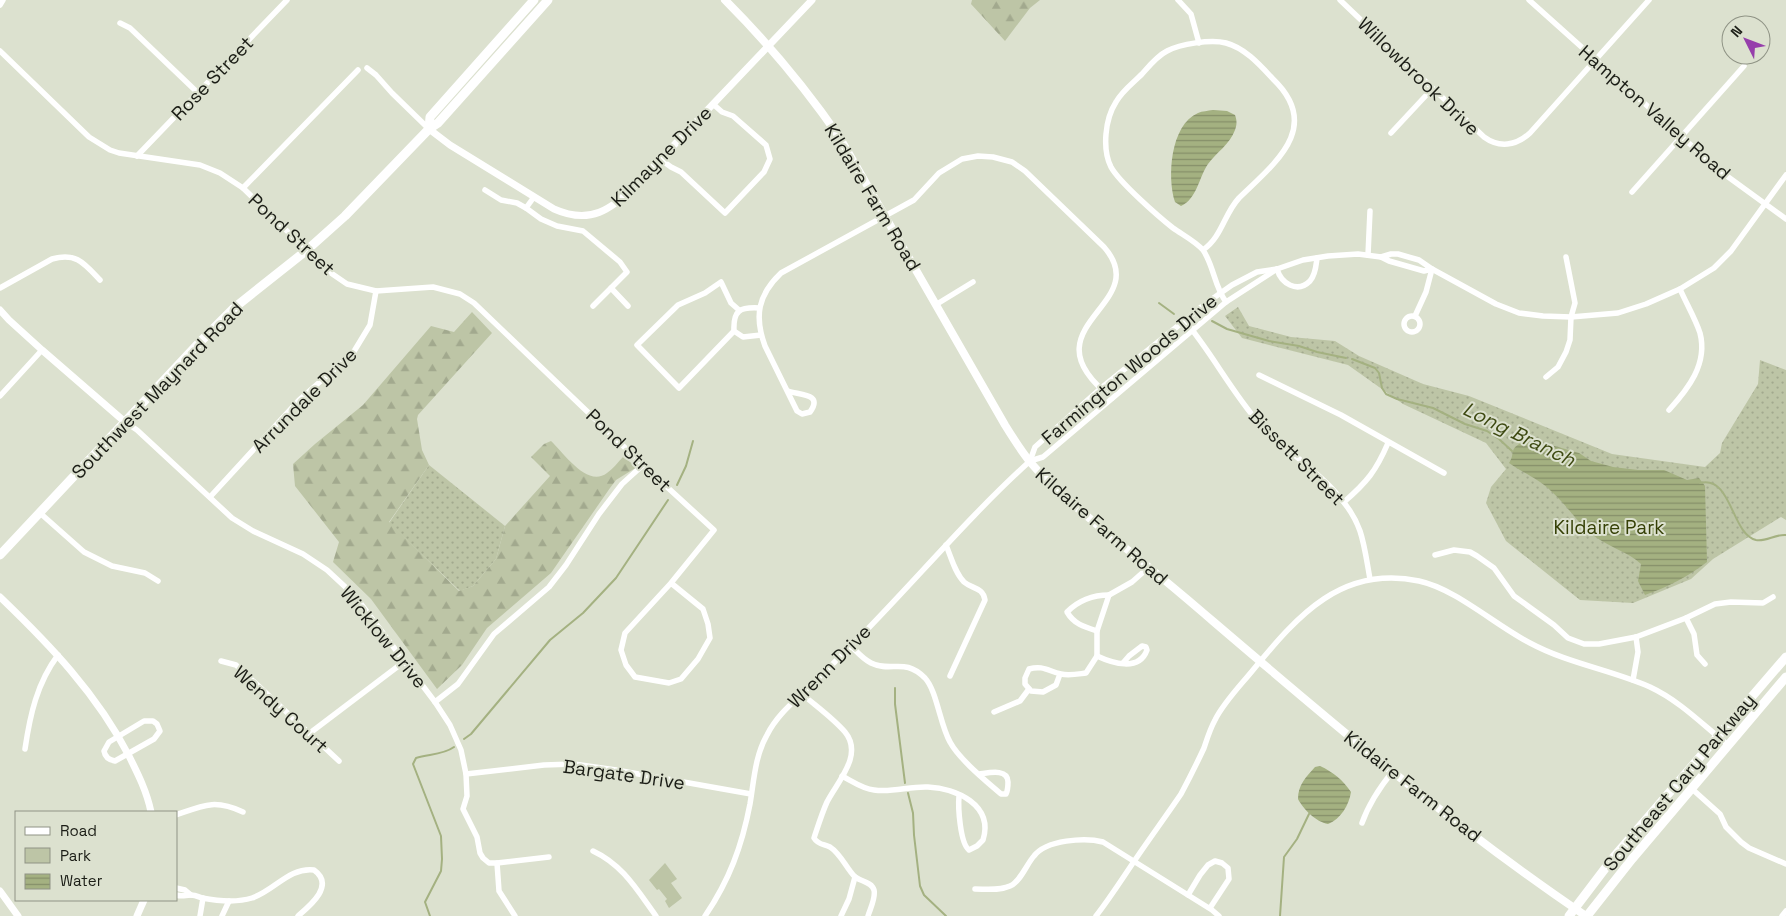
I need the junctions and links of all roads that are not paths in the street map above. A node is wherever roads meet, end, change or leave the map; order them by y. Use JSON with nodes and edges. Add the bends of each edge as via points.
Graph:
{"nodes":[{"id":1,"x":3,"y":0,"type":"edge"},
{"id":2,"x":287,"y":0,"type":"edge"},
{"id":3,"x":534,"y":0,"type":"edge"},
{"id":4,"x":541,"y":0,"type":"edge"},
{"id":5,"x":548,"y":0,"type":"edge"},
{"id":6,"x":725,"y":0,"type":"edge"},
{"id":7,"x":812,"y":0,"type":"edge"},
{"id":8,"x":1178,"y":0,"type":"edge"},
{"id":9,"x":1340,"y":0,"type":"edge"},
{"id":10,"x":1529,"y":0,"type":"edge"},
{"id":11,"x":1649,"y":0,"type":"edge"},
{"id":12,"x":0,"y":5,"type":"edge"},
{"id":13,"x":120,"y":23,"type":"dead end"},
{"id":14,"x":513,"y":39,"type":"junction"},
{"id":15,"x":1199,"y":43,"type":"junction"},
{"id":16,"x":768,"y":46,"type":"junction"},
{"id":17,"x":0,"y":51,"type":"edge"},
{"id":18,"x":1596,"y":60,"type":"junction"},
{"id":19,"x":1744,"y":66,"type":"dead end"},
{"id":20,"x":367,"y":68,"type":"dead end"},
{"id":21,"x":358,"y":70,"type":"dead end"},
{"id":22,"x":1432,"y":89,"type":"junction"},
{"id":23,"x":198,"y":93,"type":"junction"},
{"id":24,"x":713,"y":104,"type":"junction"},
{"id":25,"x":429,"y":128,"type":"junction"},
{"id":26,"x":1391,"y":132,"type":"dead end"},
{"id":27,"x":1681,"y":136,"type":"junction"},
{"id":28,"x":138,"y":156,"type":"junction"},
{"id":29,"x":660,"y":159,"type":"junction"},
{"id":30,"x":1786,"y":175,"type":"edge"},
{"id":31,"x":243,"y":188,"type":"junction"},
{"id":32,"x":485,"y":190,"type":"dead end"},
{"id":33,"x":1632,"y":192,"type":"dead end"},
{"id":34,"x":534,"y":197,"type":"junction"},
{"id":35,"x":1765,"y":204,"type":"junction"},
{"id":36,"x":526,"y":208,"type":"junction"},
{"id":37,"x":1370,"y":211,"type":"dead end"},
{"id":38,"x":886,"y":216,"type":"junction"},
{"id":39,"x":1786,"y":219,"type":"edge"},
{"id":40,"x":308,"y":250,"type":"junction"},
{"id":41,"x":1203,"y":250,"type":"junction"},
{"id":42,"x":1368,"y":255,"type":"junction"},
{"id":43,"x":1381,"y":257,"type":"junction"},
{"id":44,"x":1566,"y":257,"type":"dead end"},
{"id":45,"x":1317,"y":258,"type":"junction"},
{"id":46,"x":1277,"y":269,"type":"junction"},
{"id":47,"x":1432,"y":269,"type":"junction"},
{"id":48,"x":100,"y":280,"type":"dead end"},
{"id":49,"x":973,"y":282,"type":"dead end"},
{"id":50,"x":0,"y":288,"type":"edge"},
{"id":51,"x":611,"y":288,"type":"junction"},
{"id":52,"x":1680,"y":289,"type":"junction"},
{"id":53,"x":376,"y":290,"type":"junction"},
{"id":54,"x":1220,"y":294,"type":"junction"},
{"id":55,"x":1226,"y":302,"type":"junction"},
{"id":56,"x":937,"y":304,"type":"junction"},
{"id":57,"x":593,"y":306,"type":"dead end"},
{"id":58,"x":628,"y":306,"type":"dead end"},
{"id":59,"x":759,"y":308,"type":"junction"},
{"id":60,"x":0,"y":310,"type":"edge"},
{"id":61,"x":739,"y":310,"type":"junction"},
{"id":62,"x":1415,"y":316,"type":"dead end"},
{"id":63,"x":1572,"y":317,"type":"junction"},
{"id":64,"x":1185,"y":321,"type":"junction"},
{"id":65,"x":1192,"y":330,"type":"junction"},
{"id":66,"x":734,"y":331,"type":"junction"},
{"id":67,"x":761,"y":335,"type":"junction"},
{"id":68,"x":42,"y":350,"type":"junction"},
{"id":69,"x":1259,"y":375,"type":"dead end"},
{"id":70,"x":1546,"y":377,"type":"dead end"},
{"id":71,"x":1100,"y":389,"type":"junction"},
{"id":72,"x":788,"y":391,"type":"junction"},
{"id":73,"x":0,"y":396,"type":"edge"},
{"id":74,"x":1112,"y":398,"type":"junction"},
{"id":75,"x":1669,"y":410,"type":"dead end"},
{"id":76,"x":124,"y":422,"type":"junction"},
{"id":77,"x":1388,"y":443,"type":"junction"},
{"id":78,"x":1030,"y":461,"type":"junction"},
{"id":79,"x":643,"y":465,"type":"junction"},
{"id":80,"x":1444,"y":472,"type":"dead end"},
{"id":81,"x":210,"y":497,"type":"junction"},
{"id":82,"x":1344,"y":502,"type":"junction"},
{"id":83,"x":40,"y":513,"type":"junction"},
{"id":84,"x":946,"y":545,"type":"junction"},
{"id":85,"x":0,"y":555,"type":"edge"},
{"id":86,"x":1434,"y":555,"type":"dead end"},
{"id":87,"x":1149,"y":567,"type":"junction"},
{"id":88,"x":1370,"y":579,"type":"junction"},
{"id":89,"x":158,"y":581,"type":"dead end"},
{"id":90,"x":671,"y":583,"type":"junction"},
{"id":91,"x":1109,"y":595,"type":"junction"},
{"id":92,"x":0,"y":597,"type":"edge"},
{"id":93,"x":1774,"y":597,"type":"dead end"},
{"id":94,"x":1686,"y":618,"type":"junction"},
{"id":95,"x":1097,"y":631,"type":"junction"},
{"id":96,"x":1636,"y":637,"type":"junction"},
{"id":97,"x":851,"y":646,"type":"junction"},
{"id":98,"x":58,"y":655,"type":"junction"},
{"id":99,"x":1097,"y":656,"type":"junction"},
{"id":100,"x":1786,"y":657,"type":"edge"},
{"id":101,"x":221,"y":661,"type":"dead end"},
{"id":102,"x":405,"y":661,"type":"junction"},
{"id":103,"x":1259,"y":662,"type":"junction"},
{"id":104,"x":1123,"y":664,"type":"dead end"},
{"id":105,"x":1704,"y":664,"type":"dead end"},
{"id":106,"x":1060,"y":674,"type":"junction"},
{"id":107,"x":950,"y":676,"type":"dead end"},
{"id":108,"x":1632,"y":680,"type":"junction"},
{"id":109,"x":1785,"y":682,"type":"edge"},
{"id":110,"x":1029,"y":689,"type":"junction"},
{"id":111,"x":802,"y":694,"type":"junction"},
{"id":112,"x":435,"y":702,"type":"junction"},
{"id":113,"x":994,"y":712,"type":"dead end"},
{"id":114,"x":310,"y":733,"type":"junction"},
{"id":115,"x":118,"y":736,"type":"junction"},
{"id":116,"x":1717,"y":736,"type":"junction"},
{"id":117,"x":1728,"y":745,"type":"junction"},
{"id":118,"x":26,"y":749,"type":"dead end"},
{"id":119,"x":128,"y":754,"type":"junction"},
{"id":120,"x":339,"y":761,"type":"dead end"},
{"id":121,"x":1393,"y":771,"type":"junction"},
{"id":122,"x":466,"y":774,"type":"junction"},
{"id":123,"x":979,"y":774,"type":"junction"},
{"id":124,"x":842,"y":776,"type":"junction"},
{"id":125,"x":1691,"y":788,"type":"junction"},
{"id":126,"x":751,"y":794,"type":"junction"},
{"id":127,"x":959,"y":796,"type":"junction"},
{"id":128,"x":151,"y":811,"type":"edge"},
{"id":129,"x":243,"y":812,"type":"dead end"},
{"id":130,"x":178,"y":814,"type":"edge"},
{"id":131,"x":1362,"y":822,"type":"dead end"},
{"id":132,"x":594,"y":851,"type":"dead end"},
{"id":133,"x":549,"y":856,"type":"dead end"},
{"id":134,"x":497,"y":862,"type":"junction"},
{"id":135,"x":1134,"y":862,"type":"junction"},
{"id":136,"x":1786,"y":864,"type":"edge"},
{"id":137,"x":855,"y":877,"type":"junction"},
{"id":138,"x":178,"y":888,"type":"edge"},
{"id":139,"x":975,"y":889,"type":"dead end"},
{"id":140,"x":0,"y":891,"type":"edge"},
{"id":141,"x":190,"y":895,"type":"junction"},
{"id":142,"x":1188,"y":895,"type":"junction"},
{"id":143,"x":178,"y":896,"type":"edge"},
{"id":144,"x":203,"y":898,"type":"junction"},
{"id":145,"x":144,"y":901,"type":"edge"},
{"id":146,"x":229,"y":901,"type":"junction"},
{"id":147,"x":1210,"y":908,"type":"junction"},
{"id":148,"x":1572,"y":912,"type":"edge"},
{"id":149,"x":1786,"y":912,"type":"edge"},
{"id":150,"x":652,"y":915,"type":"edge"},
{"id":151,"x":18,"y":916,"type":"edge"},
{"id":152,"x":137,"y":916,"type":"edge"},
{"id":153,"x":200,"y":916,"type":"edge"},
{"id":154,"x":222,"y":916,"type":"edge"},
{"id":155,"x":298,"y":916,"type":"edge"},
{"id":156,"x":515,"y":916,"type":"edge"},
{"id":157,"x":705,"y":916,"type":"edge"},
{"id":158,"x":841,"y":916,"type":"edge"},
{"id":159,"x":868,"y":916,"type":"edge"},
{"id":160,"x":1096,"y":916,"type":"edge"},
{"id":161,"x":1219,"y":916,"type":"edge"},
{"id":162,"x":1587,"y":916,"type":"edge"},
{"id":163,"x":1782,"y":916,"type":"edge"}],
"edges":[{"from":1,"to":12,"type":"street"},
{"from":2,"to":23,"type":"street","name":"Rose Street"},
{"from":3,"to":25,"type":"main road","name":"Southwest Maynard Road","via":[[431,116]]},
{"from":4,"to":14,"type":"main road","via":[[522,22]]},
{"from":5,"to":14,"type":"main road","name":"Southwest Maynard Road"},
{"from":6,"to":16,"type":"main road","name":"Kildaire Farm Road"},
{"from":7,"to":16,"type":"street","name":"Kilmayne Drive"},
{"from":8,"to":15,"type":"street","via":[[1190,14]]},
{"from":9,"to":22,"type":"street","name":"Willowbrook Drive"},
{"from":10,"to":18,"type":"street","name":"Hampton Valley Road"},
{"from":11,"to":18,"type":"street","name":"Willowbrook Drive"},
{"from":13,"to":23,"type":"street","via":[[130,28]]},
{"from":14,"to":25,"type":"main road","name":"Southwest Maynard Road","via":[[438,123]]},
{"from":15,"to":41,"type":"street","via":[[1179,46],[1162,54],[1120,96],[1108,121],[1106,148],[1110,166],[1120,179],[1165,222]]},
{"from":15,"to":41,"type":"street","via":[[1226,43],[1249,56],[1284,89],[1295,120],[1294,131],[1284,152],[1236,202],[1220,232]]},
{"from":16,"to":24,"type":"street","name":"Kilmayne Drive"},
{"from":16,"to":38,"type":"main road","name":"Kildaire Farm Road","via":[[835,130]]},
{"from":17,"to":28,"type":"street","name":"Pond Street","via":[[89,137],[110,150]]},
{"from":18,"to":22,"type":"street","name":"Willowbrook Drive","via":[[1524,139],[1511,144],[1499,144],[1484,137]]},
{"from":18,"to":27,"type":"street","name":"Hampton Valley Road"},
{"from":19,"to":27,"type":"street"},
{"from":20,"to":25,"type":"street","name":"Kilmayne Drive"},
{"from":21,"to":31,"type":"street"},
{"from":22,"to":26,"type":"street"},
{"from":23,"to":28,"type":"street","name":"Rose Street"},
{"from":24,"to":29,"type":"street","name":"Kilmayne Drive"},
{"from":24,"to":29,"type":"street","via":[[733,116],[766,145],[770,159],[764,172],[725,213],[680,172]]},
{"from":25,"to":34,"type":"street","name":"Kilmayne Drive","via":[[450,145]]},
{"from":25,"to":40,"type":"main road","name":"Southwest Maynard Road"},
{"from":27,"to":33,"type":"street"},
{"from":27,"to":35,"type":"street","name":"Hampton Valley Road"},
{"from":28,"to":31,"type":"street","name":"Pond Street","via":[[200,165]]},
{"from":29,"to":34,"type":"street","name":"Kilmayne Drive","via":[[617,204],[601,212],[572,215]]},
{"from":30,"to":35,"type":"street","name":"Farmington Woods Drive"},
{"from":31,"to":40,"type":"street","name":"Pond Street"},
{"from":32,"to":36,"type":"street","via":[[501,200]]},
{"from":34,"to":36,"type":"street"},
{"from":35,"to":39,"type":"street","name":"Hampton Valley Road"},
{"from":35,"to":52,"type":"street","name":"Farmington Woods Drive","via":[[1722,261]]},
{"from":36,"to":51,"type":"street","via":[[557,226],[583,231],[620,262],[627,272]]},
{"from":37,"to":42,"type":"street"},
{"from":38,"to":56,"type":"main road","name":"Kildaire Farm Road"},
{"from":38,"to":59,"type":"street","via":[[781,273],[767,288]]},
{"from":38,"to":71,"type":"street","via":[[914,200],[939,173],[962,159],[993,156],[1012,162],[1025,171],[1104,247],[1113,260],[1116,276],[1113,291],[1082,334],[1078,352],[1086,374]]},
{"from":40,"to":53,"type":"street","name":"Pond Street","via":[[342,280],[359,288]]},
{"from":40,"to":76,"type":"main road","name":"Southwest Maynard Road","via":[[234,308]]},
{"from":41,"to":54,"type":"street"},
{"from":42,"to":43,"type":"street","name":"Farmington Woods Drive"},
{"from":42,"to":45,"type":"street","name":"Farmington Woods Drive"},
{"from":43,"to":47,"type":"street","name":"Farmington Woods Drive","via":[[1424,271]]},
{"from":43,"to":47,"type":"street","name":"Farmington Woods Drive","via":[[1398,254],[1419,260]]},
{"from":44,"to":63,"type":"street","via":[[1575,303]]},
{"from":45,"to":46,"type":"street","name":"Farmington Woods Drive"},
{"from":45,"to":46,"type":"street","via":[[1314,275],[1302,286],[1287,285]]},
{"from":46,"to":54,"type":"street","name":"Farmington Woods Drive","via":[[1257,272]]},
{"from":46,"to":55,"type":"street","name":"Farmington Woods Drive"},
{"from":47,"to":62,"type":"street"},
{"from":47,"to":63,"type":"street","name":"Farmington Woods Drive","via":[[1511,310]]},
{"from":48,"to":50,"type":"street","via":[[80,260],[68,256],[52,259]]},
{"from":49,"to":56,"type":"street"},
{"from":51,"to":57,"type":"street"},
{"from":51,"to":58,"type":"street"},
{"from":52,"to":63,"type":"street","name":"Farmington Woods Drive","via":[[1628,310]]},
{"from":52,"to":75,"type":"street","via":[[1700,333],[1701,349],[1692,382]]},
{"from":53,"to":79,"type":"street","name":"Pond Street","via":[[433,287],[460,294],[474,303]]},
{"from":53,"to":81,"type":"street","name":"Arrundale Drive","via":[[370,325],[353,353],[300,400]]},
{"from":54,"to":55,"type":"street"},
{"from":54,"to":64,"type":"street","name":"Farmington Woods Drive"},
{"from":55,"to":65,"type":"street","name":"Farmington Woods Drive"},
{"from":56,"to":78,"type":"main road","name":"Kildaire Farm Road","via":[[1004,425]]},
{"from":59,"to":61,"type":"street"},
{"from":59,"to":67,"type":"street"},
{"from":60,"to":68,"type":"street"},
{"from":61,"to":66,"type":"street","via":[[733,320]]},
{"from":61,"to":66,"type":"street","via":[[721,282],[678,305],[637,345],[679,388]]},
{"from":63,"to":70,"type":"street","via":[[1566,352]]},
{"from":64,"to":65,"type":"street","name":"Bissett Street"},
{"from":64,"to":71,"type":"street","name":"Farmington Woods Drive"},
{"from":65,"to":74,"type":"street","name":"Farmington Woods Drive"},
{"from":65,"to":82,"type":"street","name":"Bissett Street","via":[[1259,423]]},
{"from":66,"to":67,"type":"street","via":[[743,338]]},
{"from":67,"to":72,"type":"street"},
{"from":68,"to":73,"type":"street"},
{"from":68,"to":76,"type":"street"},
{"from":69,"to":77,"type":"street","via":[[1341,415]]},
{"from":71,"to":74,"type":"street"},
{"from":71,"to":78,"type":"street","name":"Farmington Woods Drive","via":[[1035,447]]},
{"from":72,"to":72,"type":"street","via":[[797,411],[802,414],[810,412],[814,404],[809,395]]},
{"from":74,"to":78,"type":"street","name":"Farmington Woods Drive","via":[[1043,457]]},
{"from":76,"to":81,"type":"street","name":"Wicklow Drive","via":[[137,430]]},
{"from":76,"to":83,"type":"main road","name":"Southwest Maynard Road"},
{"from":77,"to":80,"type":"street"},
{"from":77,"to":82,"type":"street","via":[[1372,475]]},
{"from":78,"to":84,"type":"street","name":"Wrenn Drive"},
{"from":78,"to":87,"type":"main road","name":"Kildaire Farm Road","via":[[1066,498]]},
{"from":79,"to":90,"type":"street","name":"Pond Street","via":[[714,530]]},
{"from":79,"to":112,"type":"street","via":[[622,484],[548,587],[494,634],[458,684]]},
{"from":81,"to":102,"type":"street","name":"Wicklow Drive","via":[[240,524],[295,549],[327,570],[355,596]]},
{"from":82,"to":88,"type":"street","name":"Bissett Street","via":[[1359,529]]},
{"from":83,"to":85,"type":"main road","name":"Southwest Maynard Road"},
{"from":83,"to":89,"type":"street","via":[[84,552],[112,566],[146,573]]},
{"from":84,"to":97,"type":"street","name":"Wrenn Drive"},
{"from":84,"to":107,"type":"street","via":[[957,572],[965,582],[981,591],[985,600]]},
{"from":86,"to":96,"type":"street","via":[[1454,550],[1470,552],[1484,560],[1494,568],[1514,596],[1578,643],[1599,644]]},
{"from":87,"to":91,"type":"street","via":[[1132,582]]},
{"from":87,"to":103,"type":"main road","name":"Kildaire Farm Road"},
{"from":88,"to":103,"type":"street","via":[[1341,588],[1316,604]]},
{"from":88,"to":108,"type":"street","via":[[1407,579],[1438,587],[1534,645]]},
{"from":90,"to":90,"type":"street","via":[[703,610],[710,638],[681,679],[669,683],[635,676],[620,650],[626,633]]},
{"from":91,"to":95,"type":"street"},
{"from":91,"to":95,"type":"street","via":[[1083,600],[1067,612],[1079,625]]},
{"from":92,"to":98,"type":"street"},
{"from":93,"to":94,"type":"street","via":[[1763,603],[1715,604]]},
{"from":94,"to":96,"type":"street"},
{"from":94,"to":105,"type":"street","via":[[1694,634],[1697,656]]},
{"from":95,"to":99,"type":"street"},
{"from":96,"to":108,"type":"street","via":[[1638,652]]},
{"from":97,"to":111,"type":"street","name":"Wrenn Drive"},
{"from":97,"to":123,"type":"street","via":[[871,663],[905,666],[921,675],[930,686],[954,750]]},
{"from":98,"to":115,"type":"street","via":[[89,692]]},
{"from":98,"to":118,"type":"street","via":[[36,697]]},
{"from":99,"to":104,"type":"street"},
{"from":99,"to":106,"type":"street","via":[[1086,673]]},
{"from":100,"to":116,"type":"main road","name":"Southeast Cary Parkway"},
{"from":101,"to":114,"type":"street","name":"Wendy Court","via":[[236,665]]},
{"from":102,"to":112,"type":"street","name":"Wicklow Drive"},
{"from":102,"to":114,"type":"street"},
{"from":103,"to":121,"type":"main road","name":"Kildaire Farm Road"},
{"from":103,"to":135,"type":"street","via":[[1221,709],[1181,792]]},
{"from":106,"to":110,"type":"street","via":[[1056,685],[1043,692]]},
{"from":106,"to":110,"type":"street","via":[[1037,667],[1029,669],[1025,678]]},
{"from":108,"to":116,"type":"street","via":[[1675,700]]},
{"from":109,"to":117,"type":"main road","name":"Southeast Cary Parkway"},
{"from":110,"to":113,"type":"street","via":[[1020,700]]},
{"from":111,"to":124,"type":"street","via":[[849,737],[852,758]]},
{"from":111,"to":126,"type":"street","name":"Wrenn Drive","via":[[776,720],[766,736]]},
{"from":112,"to":122,"type":"street","name":"Wicklow Drive","via":[[458,741]]},
{"from":114,"to":120,"type":"street","name":"Wendy Court"},
{"from":115,"to":119,"type":"street"},
{"from":115,"to":119,"type":"street","via":[[107,745],[105,755],[115,760]]},
{"from":115,"to":119,"type":"street","via":[[144,721],[153,721],[159,727],[154,739]]},
{"from":116,"to":117,"type":"street"},
{"from":116,"to":148,"type":"main road","name":"Southeast Cary Parkway","via":[[1613,858]]},
{"from":117,"to":125,"type":"main road","name":"Southeast Cary Parkway"},
{"from":119,"to":128,"type":"street"},
{"from":121,"to":131,"type":"street","via":[[1370,803]]},
{"from":121,"to":148,"type":"main road","name":"Kildaire Farm Road"},
{"from":122,"to":126,"type":"street","name":"Bargate Drive","via":[[574,764]]},
{"from":122,"to":134,"type":"street","name":"Wicklow Drive","via":[[464,809],[474,827],[483,858]]},
{"from":123,"to":123,"type":"street","via":[[1001,794],[1006,794],[1007,776],[1002,773]]},
{"from":124,"to":127,"type":"street","via":[[875,791],[928,787]]},
{"from":124,"to":137,"type":"street","via":[[825,806],[814,838],[836,852]]},
{"from":125,"to":136,"type":"street","via":[[1720,814],[1726,827],[1741,842]]},
{"from":125,"to":162,"type":"main road","name":"Southeast Cary Parkway"},
{"from":126,"to":157,"type":"street","name":"Wrenn Drive","via":[[734,864]]},
{"from":127,"to":127,"type":"street","via":[[975,803],[984,820],[983,840],[972,850],[963,843]]},
{"from":129,"to":130,"type":"street","via":[[216,804]]},
{"from":132,"to":150,"type":"street","via":[[620,868]]},
{"from":133,"to":134,"type":"street"},
{"from":134,"to":156,"type":"street","via":[[499,891]]},
{"from":135,"to":139,"type":"street","via":[[1103,842],[1084,839],[1043,847],[1011,886]]},
{"from":135,"to":142,"type":"street"},
{"from":135,"to":160,"type":"street"},
{"from":137,"to":158,"type":"street"},
{"from":137,"to":159,"type":"street","via":[[874,891]]},
{"from":138,"to":141,"type":"street"},
{"from":140,"to":151,"type":"street"},
{"from":141,"to":143,"type":"street"},
{"from":141,"to":144,"type":"street"},
{"from":142,"to":147,"type":"street"},
{"from":142,"to":147,"type":"street","via":[[1208,866],[1215,861],[1222,863],[1228,868],[1229,878]]},
{"from":144,"to":146,"type":"street"},
{"from":144,"to":153,"type":"street"},
{"from":145,"to":152,"type":"street"},
{"from":146,"to":154,"type":"street"},
{"from":146,"to":155,"type":"street","via":[[253,898],[289,876],[314,870],[322,878],[322,891]]},
{"from":147,"to":161,"type":"street"},
{"from":148,"to":162,"type":"main road","name":"Kildaire Farm Road"},
{"from":149,"to":163,"type":"street"}]}
